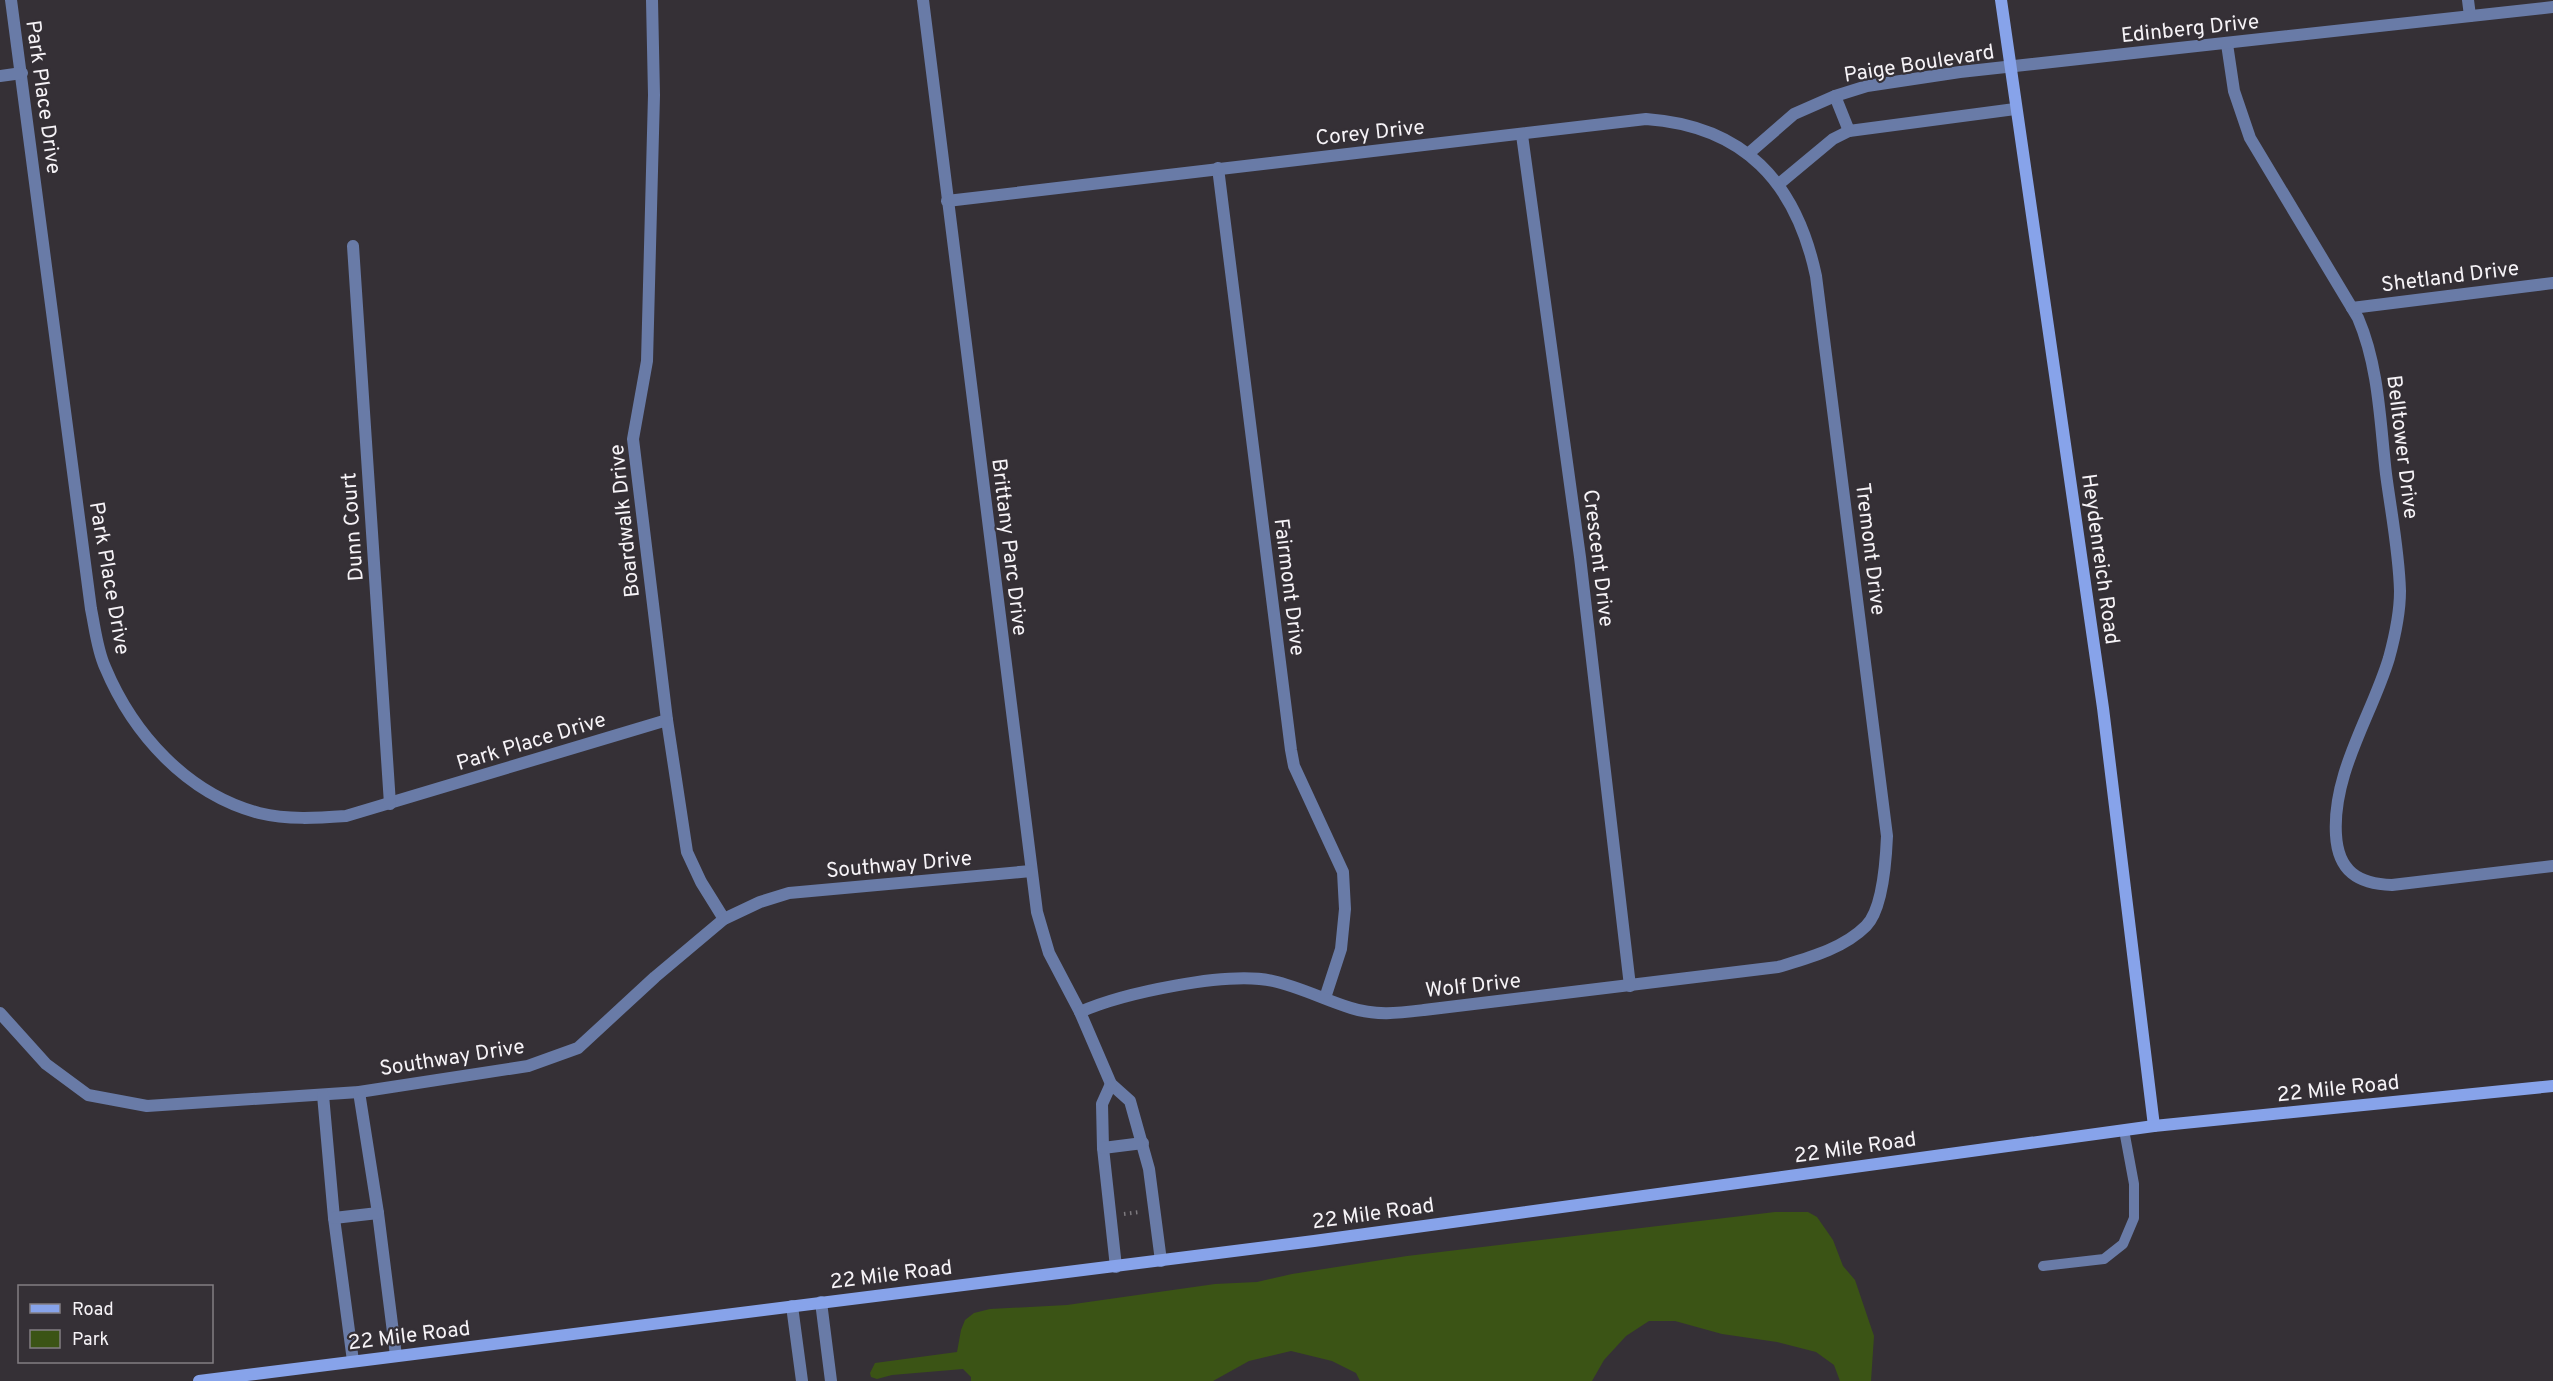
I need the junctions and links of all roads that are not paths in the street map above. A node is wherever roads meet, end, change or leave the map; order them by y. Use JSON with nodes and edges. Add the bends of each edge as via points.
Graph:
{"nodes":[{"id":1,"x":11,"y":0,"type":"edge"},
{"id":2,"x":651,"y":0,"type":"edge"},
{"id":3,"x":923,"y":0,"type":"edge"},
{"id":4,"x":2001,"y":0,"type":"edge"},
{"id":5,"x":2468,"y":0,"type":"edge"},
{"id":6,"x":2553,"y":7,"type":"edge"},
{"id":7,"x":2470,"y":16,"type":"junction"},
{"id":8,"x":2227,"y":44,"type":"junction"},
{"id":9,"x":2009,"y":68,"type":"junction"},
{"id":10,"x":22,"y":73,"type":"junction"},
{"id":11,"x":0,"y":76,"type":"edge"},
{"id":12,"x":1835,"y":96,"type":"junction"},
{"id":13,"x":2015,"y":109,"type":"junction"},
{"id":14,"x":1849,"y":131,"type":"junction"},
{"id":15,"x":1522,"y":135,"type":"junction"},
{"id":16,"x":1748,"y":154,"type":"junction"},
{"id":17,"x":1218,"y":168,"type":"junction"},
{"id":18,"x":1779,"y":184,"type":"junction"},
{"id":19,"x":947,"y":201,"type":"junction"},
{"id":20,"x":353,"y":246,"type":"dead end"},
{"id":21,"x":2553,"y":283,"type":"edge"},
{"id":22,"x":2352,"y":308,"type":"junction"},
{"id":23,"x":667,"y":720,"type":"junction"},
{"id":24,"x":390,"y":804,"type":"junction"},
{"id":25,"x":2553,"y":866,"type":"edge"},
{"id":26,"x":1031,"y":872,"type":"junction"},
{"id":27,"x":724,"y":920,"type":"junction"},
{"id":28,"x":1867,"y":925,"type":"joint"},
{"id":29,"x":1630,"y":986,"type":"junction"},
{"id":30,"x":1325,"y":998,"type":"junction"},
{"id":31,"x":1080,"y":1012,"type":"junction"},
{"id":32,"x":0,"y":1013,"type":"edge"},
{"id":33,"x":1111,"y":1084,"type":"junction"},
{"id":34,"x":2553,"y":1086,"type":"edge"},
{"id":35,"x":359,"y":1092,"type":"junction"},
{"id":36,"x":323,"y":1095,"type":"junction"},
{"id":37,"x":2154,"y":1126,"type":"junction"},
{"id":38,"x":2124,"y":1130,"type":"junction"},
{"id":39,"x":1143,"y":1143,"type":"junction"},
{"id":40,"x":1103,"y":1148,"type":"junction"},
{"id":41,"x":378,"y":1213,"type":"junction"},
{"id":42,"x":334,"y":1218,"type":"junction"},
{"id":43,"x":1161,"y":1261,"type":"junction"},
{"id":44,"x":2043,"y":1266,"type":"dead end"},
{"id":45,"x":1116,"y":1267,"type":"junction"},
{"id":46,"x":821,"y":1302,"type":"junction"},
{"id":47,"x":792,"y":1306,"type":"junction"},
{"id":48,"x":396,"y":1356,"type":"junction"},
{"id":49,"x":353,"y":1361,"type":"junction"},
{"id":50,"x":199,"y":1381,"type":"edge"},
{"id":51,"x":802,"y":1381,"type":"edge"},
{"id":52,"x":831,"y":1381,"type":"edge"}],
"edges":[{"from":1,"to":10,"type":"street","name":"Park Place Drive"},
{"from":2,"to":23,"type":"street","name":"Boardwalk Drive","via":[[654,94],[648,361],[633,439]]},
{"from":3,"to":19,"type":"street","name":"Brittany Parc Drive"},
{"from":4,"to":9,"type":"street","name":"Heydenreich Road"},
{"from":5,"to":7,"type":"street"},
{"from":6,"to":7,"type":"street","name":"Edinberg Drive"},
{"from":7,"to":8,"type":"street","name":"Edinberg Drive"},
{"from":8,"to":9,"type":"street","name":"Edinberg Drive"},
{"from":8,"to":22,"type":"street","name":"Belltower Drive","via":[[2234,92],[2250,138]]},
{"from":9,"to":12,"type":"street","name":"Paige Boulevard","via":[[1867,86]]},
{"from":9,"to":13,"type":"street","name":"Heydenreich Road"},
{"from":10,"to":11,"type":"street"},
{"from":10,"to":24,"type":"street","name":"Park Place Drive","via":[[91,609],[104,665],[124,705],[152,746],[185,777],[224,800],[260,813],[299,819],[346,816]]},
{"from":12,"to":14,"type":"street","name":"Paige Boulevard"},
{"from":12,"to":16,"type":"street","name":"Paige Boulevard","via":[[1794,114]]},
{"from":13,"to":14,"type":"street"},
{"from":13,"to":37,"type":"street","name":"Heydenreich Road","via":[[2103,708]]},
{"from":14,"to":18,"type":"street"},
{"from":15,"to":16,"type":"street","name":"Corey Drive","via":[[1646,119],[1669,120],[1712,133]]},
{"from":15,"to":17,"type":"street","name":"Corey Drive"},
{"from":15,"to":29,"type":"street","name":"Crescent Drive","via":[[1580,557]]},
{"from":16,"to":18,"type":"street","name":"Corey Drive"},
{"from":17,"to":19,"type":"street","name":"Corey Drive"},
{"from":17,"to":30,"type":"street","name":"Fairmont Drive","via":[[1291,750],[1294,765],[1343,872],[1341,949]]},
{"from":18,"to":28,"type":"street","name":"Tremont Drive","via":[[1809,246],[1816,276],[1882,793],[1887,854],[1876,906]]},
{"from":19,"to":26,"type":"street","name":"Brittany Parc Drive"},
{"from":20,"to":24,"type":"street","name":"Dunn Court"},
{"from":21,"to":22,"type":"street","name":"Shetland Drive"},
{"from":22,"to":25,"type":"street","name":"Belltower Drive","via":[[2373,367],[2400,592],[2389,659],[2340,791],[2338,851],[2353,875],[2365,882],[2392,885]]},
{"from":23,"to":24,"type":"street","name":"Park Place Drive"},
{"from":23,"to":27,"type":"street","name":"Boardwalk Drive","via":[[687,852]]},
{"from":26,"to":27,"type":"street","name":"Southway Drive","via":[[789,893]]},
{"from":26,"to":31,"type":"street","name":"Brittany Parc Drive","via":[[1041,931]]},
{"from":27,"to":35,"type":"street","name":"Southway Drive","via":[[578,1048],[528,1066]]},
{"from":28,"to":29,"type":"street","name":"Wolf Drive","via":[[1824,952],[1778,967]]},
{"from":29,"to":30,"type":"street","name":"Wolf Drive","via":[[1392,1013],[1351,1008]]},
{"from":30,"to":31,"type":"street","name":"Wolf Drive","via":[[1272,981],[1244,978],[1126,995]]},
{"from":31,"to":33,"type":"street","name":"Brittany Parc Drive"},
{"from":32,"to":36,"type":"street","name":"Southway Drive","via":[[46,1064],[88,1095],[147,1106]]},
{"from":33,"to":39,"type":"street","name":"Brittany Parc Drive","via":[[1130,1101]]},
{"from":33,"to":40,"type":"street","via":[[1102,1104]]},
{"from":34,"to":37,"type":"street","name":"22 Mile Road"},
{"from":35,"to":36,"type":"street","name":"Southway Drive"},
{"from":35,"to":41,"type":"street"},
{"from":36,"to":42,"type":"street"},
{"from":37,"to":38,"type":"street","name":"22 Mile Road"},
{"from":38,"to":43,"type":"street","name":"22 Mile Road"},
{"from":38,"to":44,"type":"lane","via":[[2134,1184],[2134,1218],[2123,1244],[2104,1260]]},
{"from":39,"to":40,"type":"street"},
{"from":39,"to":43,"type":"street","name":"Brittany Parc Drive"},
{"from":40,"to":45,"type":"street"},
{"from":41,"to":42,"type":"street"},
{"from":41,"to":48,"type":"street"},
{"from":42,"to":49,"type":"street"},
{"from":43,"to":45,"type":"street","name":"22 Mile Road"},
{"from":45,"to":46,"type":"street","name":"22 Mile Road"},
{"from":46,"to":47,"type":"street","name":"22 Mile Road"},
{"from":46,"to":52,"type":"street"},
{"from":47,"to":48,"type":"street","name":"22 Mile Road"},
{"from":47,"to":51,"type":"street"},
{"from":48,"to":49,"type":"street","name":"22 Mile Road"},
{"from":49,"to":50,"type":"street","name":"22 Mile Road"}]}
